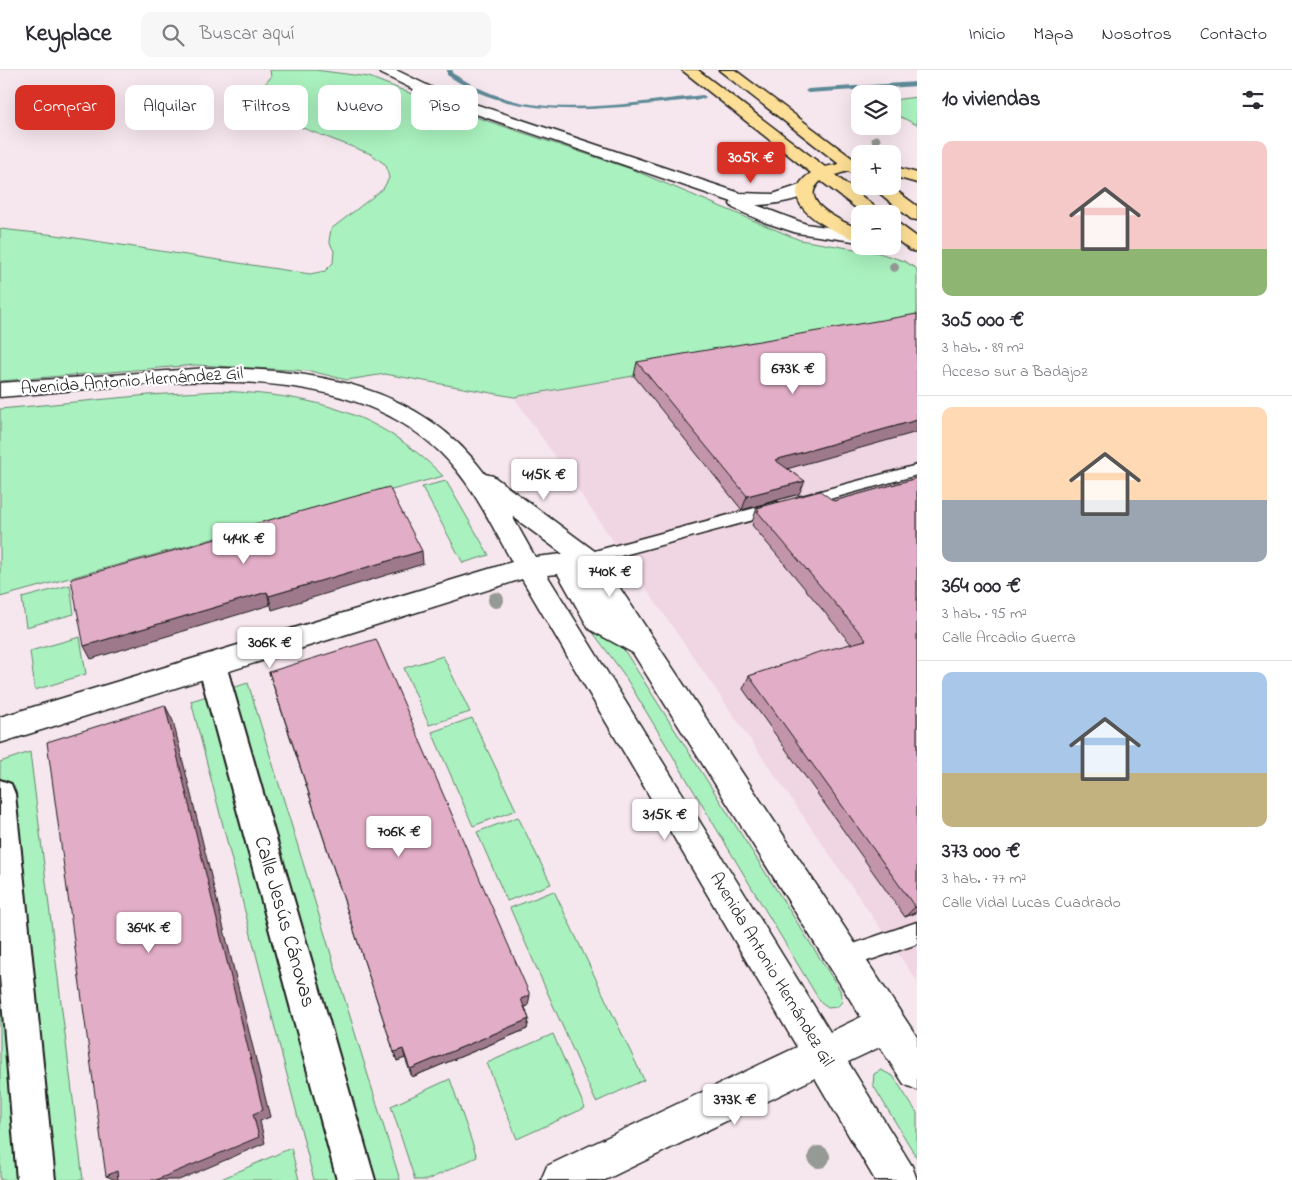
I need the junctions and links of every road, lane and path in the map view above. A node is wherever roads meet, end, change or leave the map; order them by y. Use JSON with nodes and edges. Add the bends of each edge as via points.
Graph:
{"nodes":[{"id":1,"x":385,"y":70,"type":"edge"},
{"id":2,"x":688,"y":70,"type":"edge"},
{"id":3,"x":726,"y":70,"type":"edge"},
{"id":4,"x":851,"y":164,"type":"edge"},
{"id":5,"x":851,"y":170,"type":"edge"},
{"id":6,"x":824,"y":173,"type":"junction"},
{"id":7,"x":901,"y":174,"type":"edge"},
{"id":8,"x":917,"y":178,"type":"edge"},
{"id":9,"x":696,"y":184,"type":"junction"},
{"id":10,"x":806,"y":188,"type":"junction"},
{"id":11,"x":891,"y":195,"type":"edge"},
{"id":12,"x":864,"y":205,"type":"edge"},
{"id":13,"x":917,"y":215,"type":"edge"},
{"id":14,"x":851,"y":232,"type":"edge"},
{"id":15,"x":901,"y":234,"type":"edge"},
{"id":16,"x":851,"y":235,"type":"edge"},
{"id":17,"x":901,"y":244,"type":"edge"},
{"id":18,"x":916,"y":245,"type":"edge"},
{"id":19,"x":0,"y":390,"type":"edge"},
{"id":20,"x":917,"y":470,"type":"edge"},
{"id":21,"x":475,"y":475,"type":"junction"},
{"id":22,"x":576,"y":562,"type":"junction"},
{"id":23,"x":528,"y":567,"type":"junction"},
{"id":24,"x":212,"y":665,"type":"junction"},
{"id":25,"x":1,"y":724,"type":"edge"},
{"id":26,"x":0,"y":794,"type":"edge"},
{"id":27,"x":917,"y":933,"type":"edge"},
{"id":28,"x":844,"y":958,"type":"junction"},
{"id":29,"x":887,"y":1024,"type":"junction"},
{"id":30,"x":822,"y":1055,"type":"junction"},
{"id":31,"x":917,"y":1071,"type":"edge"},
{"id":32,"x":36,"y":1180,"type":"edge"},
{"id":33,"x":356,"y":1180,"type":"edge"},
{"id":34,"x":561,"y":1180,"type":"edge"},
{"id":35,"x":898,"y":1180,"type":"edge"}],
"edges":[{"from":1,"to":9,"type":"street","via":[[440,97]]},
{"from":2,"to":6,"type":"highway"},
{"from":3,"to":4,"type":"highway"},
{"from":5,"to":6,"type":"highway"},
{"from":6,"to":10,"type":"highway"},
{"from":6,"to":12,"type":"highway"},
{"from":7,"to":8,"type":"highway"},
{"from":9,"to":10,"type":"street","via":[[737,198],[758,201],[784,197]]},
{"from":9,"to":16,"type":"street","via":[[770,218],[803,229]]},
{"from":10,"to":14,"type":"highway","via":[[810,206],[819,215]]},
{"from":11,"to":13,"type":"highway"},
{"from":15,"to":18,"type":"highway"},
{"from":17,"to":18,"type":"highway"},
{"from":19,"to":21,"type":"street","name":"Avenida Antonio Hernández Gil","via":[[188,375],[266,375],[306,380],[376,401],[412,419],[447,445]]},
{"from":20,"to":22,"type":"lane"},
{"from":21,"to":22,"type":"street","name":"Avenida Antonio Hernández Gil"},
{"from":21,"to":23,"type":"street","name":"Avenida Antonio Hernández Gil"},
{"from":22,"to":23,"type":"street"},
{"from":22,"to":28,"type":"street","name":"Avenida Antonio Hernández Gil","via":[[642,646]]},
{"from":23,"to":24,"type":"street"},
{"from":23,"to":30,"type":"street","name":"Avenida Antonio Hernández Gil"},
{"from":24,"to":25,"type":"street"},
{"from":24,"to":33,"type":"street","name":"Calle Jesús Cánovas"},
{"from":26,"to":32,"type":"street"},
{"from":27,"to":28,"type":"lane"},
{"from":28,"to":29,"type":"street","name":"Avenida Antonio Hernández Gil"},
{"from":29,"to":30,"type":"street"},
{"from":29,"to":31,"type":"street","name":"Avenida Antonio Hernández Gil"},
{"from":30,"to":34,"type":"street"},
{"from":30,"to":35,"type":"street","name":"Avenida Antonio Hernández Gil"}]}
